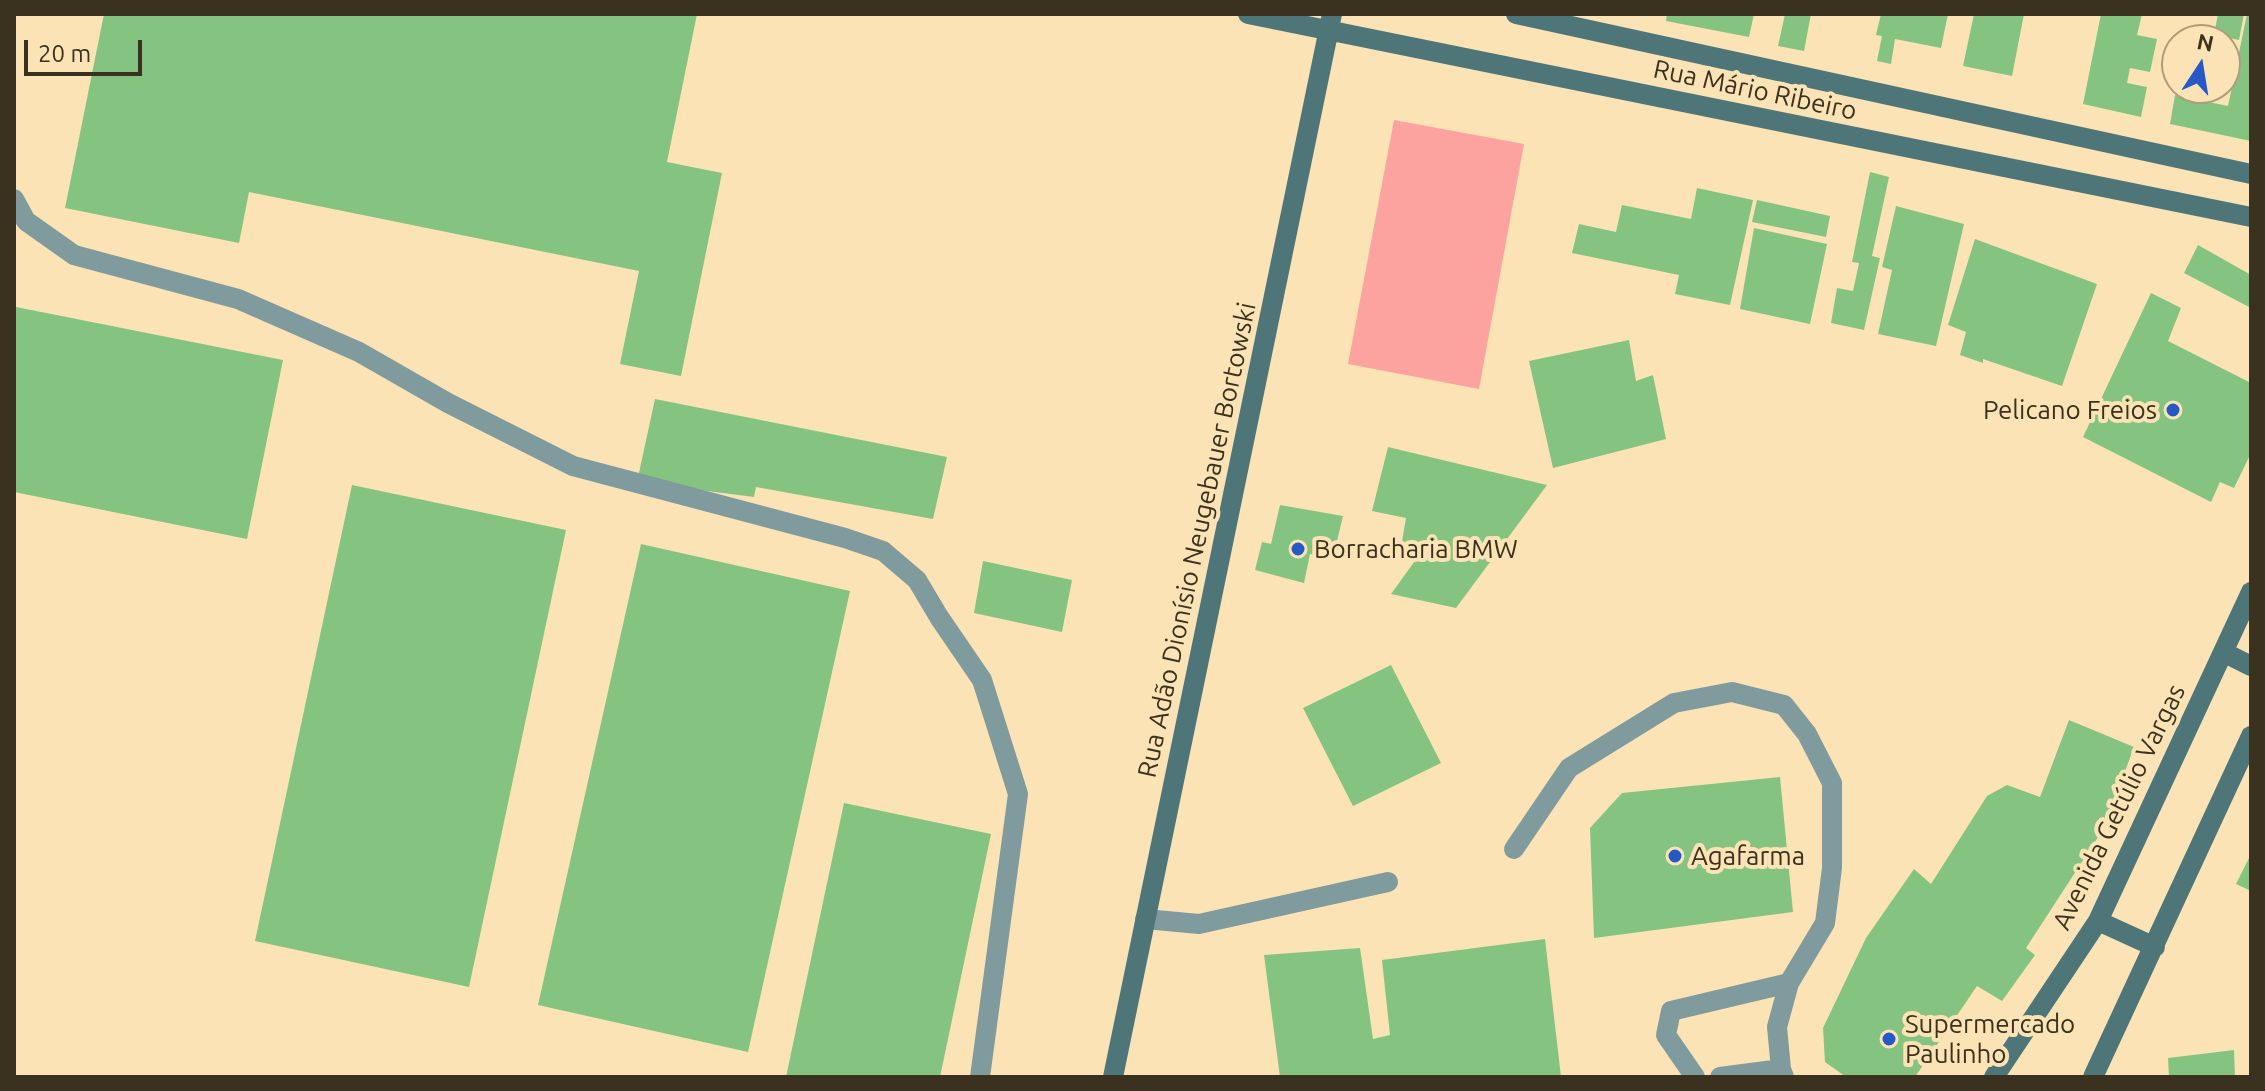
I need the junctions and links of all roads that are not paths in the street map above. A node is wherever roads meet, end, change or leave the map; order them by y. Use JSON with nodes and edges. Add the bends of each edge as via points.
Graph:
{"nodes":[{"id":1,"x":1248,"y":14,"type":"edge"},
{"id":2,"x":1516,"y":14,"type":"edge"},
{"id":3,"x":1330,"y":22,"type":"edge"},
{"id":4,"x":2251,"y":174,"type":"edge"},
{"id":5,"x":14,"y":199,"type":"edge"},
{"id":6,"x":2251,"y":217,"type":"edge"},
{"id":7,"x":2251,"y":592,"type":"edge"},
{"id":8,"x":2223,"y":652,"type":"junction"},
{"id":9,"x":2251,"y":666,"type":"edge"},
{"id":10,"x":2251,"y":736,"type":"edge"},
{"id":11,"x":1514,"y":849,"type":"dead end"},
{"id":12,"x":1388,"y":882,"type":"dead end"},
{"id":13,"x":1145,"y":919,"type":"junction"},
{"id":14,"x":2098,"y":921,"type":"junction"},
{"id":15,"x":2155,"y":947,"type":"junction"},
{"id":16,"x":1789,"y":983,"type":"junction"},
{"id":17,"x":1782,"y":1073,"type":"edge"},
{"id":18,"x":980,"y":1077,"type":"edge"},
{"id":19,"x":1113,"y":1077,"type":"edge"},
{"id":20,"x":1695,"y":1077,"type":"edge"},
{"id":21,"x":1720,"y":1077,"type":"edge"},
{"id":22,"x":1994,"y":1077,"type":"edge"},
{"id":23,"x":2093,"y":1077,"type":"edge"}],
"edges":[{"from":1,"to":3,"type":"main road","name":"Rua Mário Ribeiro"},
{"from":2,"to":4,"type":"main road","name":"Rua Mário Ribeiro"},
{"from":3,"to":6,"type":"main road","name":"Rua Mário Ribeiro"},
{"from":3,"to":13,"type":"main road","name":"Rua Adão Dionísio Neugebauer Bortowski"},
{"from":5,"to":18,"type":"lane","via":[[26,221],[74,255],[238,299],[359,352],[573,466],[845,538],[883,551],[917,580],[982,680],[1018,794]]},
{"from":7,"to":8,"type":"main road","name":"Avenida Getúlio Vargas"},
{"from":8,"to":9,"type":"main road"},
{"from":8,"to":14,"type":"main road","name":"Avenida Getúlio Vargas"},
{"from":10,"to":15,"type":"main road"},
{"from":11,"to":16,"type":"lane","via":[[1569,768],[1674,703],[1732,692],[1784,705],[1807,734],[1832,783],[1832,868],[1825,923]]},
{"from":12,"to":13,"type":"lane","via":[[1199,924]]},
{"from":13,"to":19,"type":"main road","name":"Rua Adão Dionísio Neugebauer Bortowski"},
{"from":14,"to":15,"type":"main road"},
{"from":14,"to":22,"type":"main road","name":"Avenida Getúlio Vargas"},
{"from":15,"to":23,"type":"main road"},
{"from":16,"to":17,"type":"lane","via":[[1777,1027]]},
{"from":16,"to":20,"type":"lane","via":[[1671,1011],[1666,1035]]},
{"from":17,"to":21,"type":"lane"}]}
